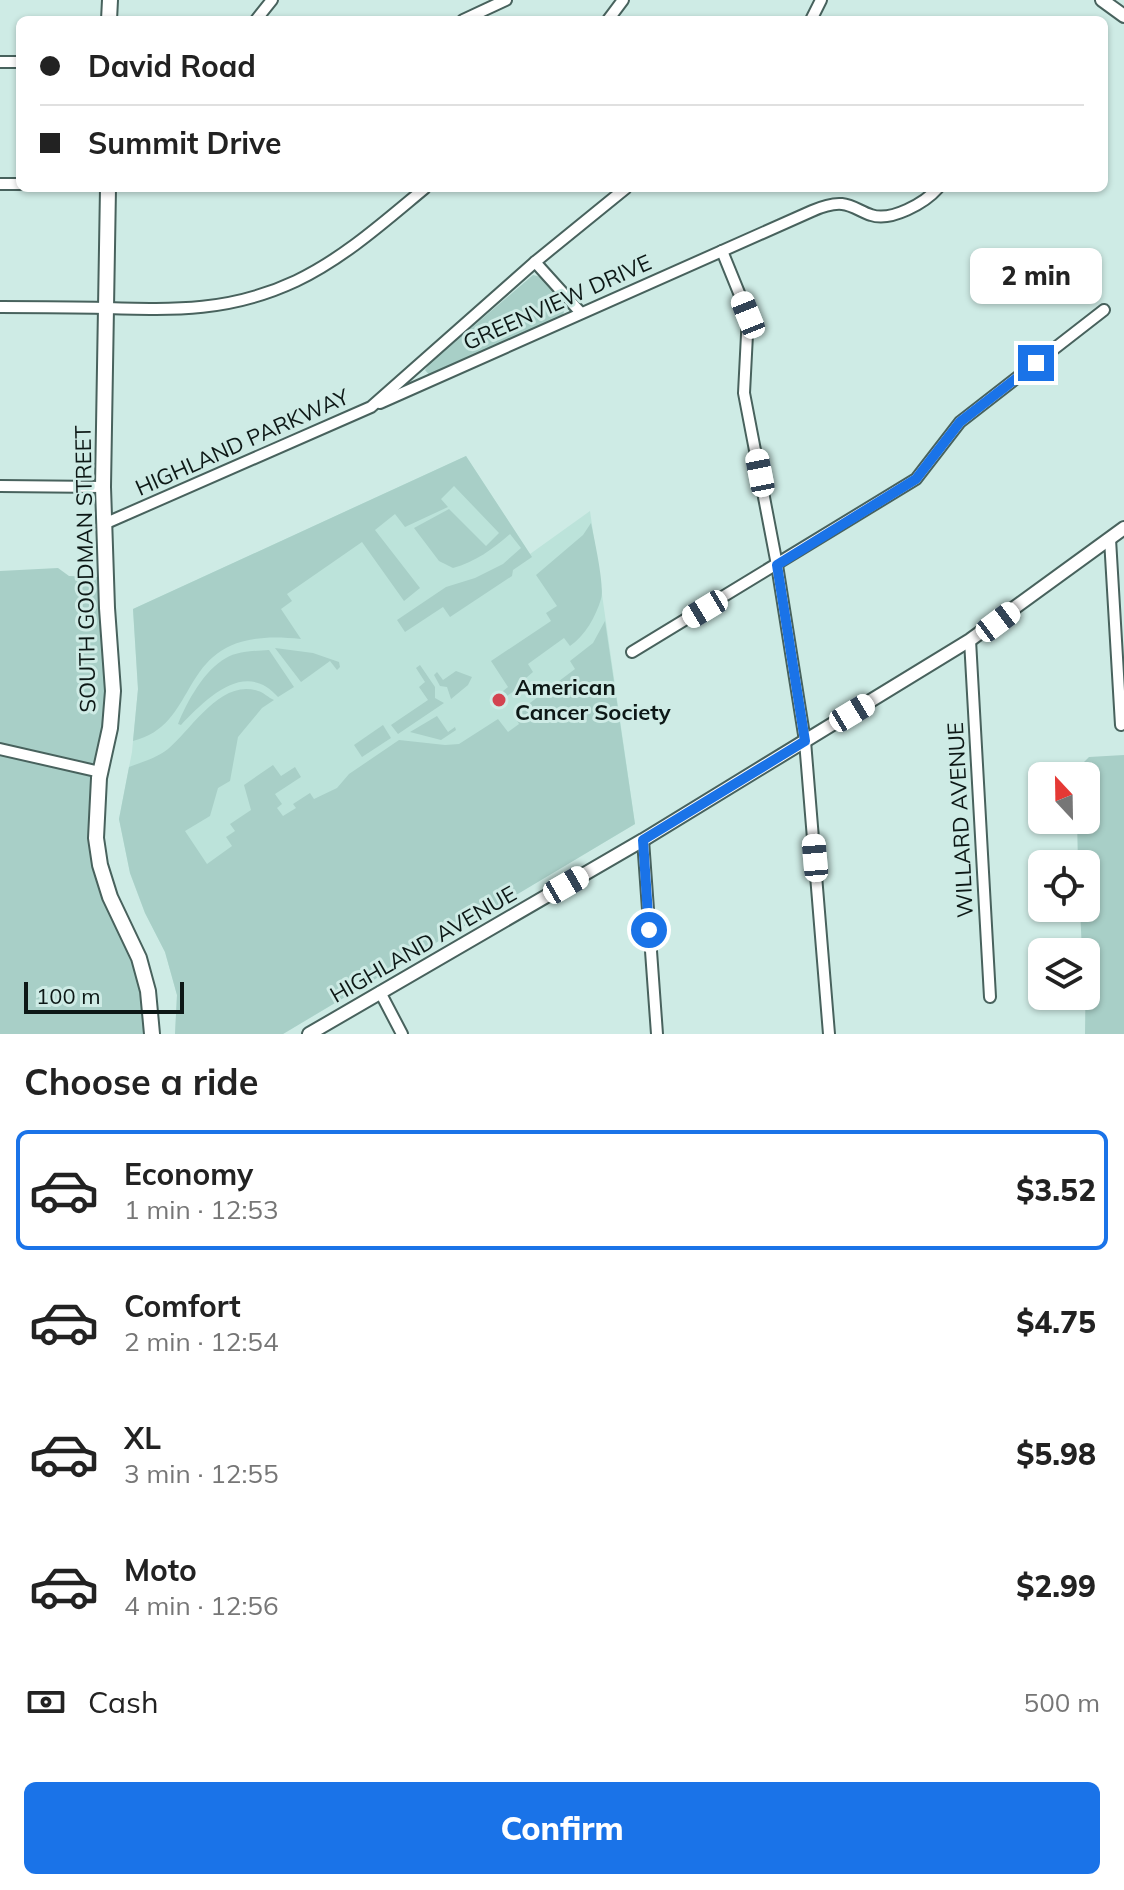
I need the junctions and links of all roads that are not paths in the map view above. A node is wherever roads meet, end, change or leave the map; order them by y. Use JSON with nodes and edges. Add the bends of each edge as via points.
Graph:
{"nodes":[{"id":1,"x":272,"y":0,"type":"edge"},
{"id":2,"x":506,"y":0,"type":"edge"},
{"id":3,"x":1102,"y":0,"type":"edge"},
{"id":4,"x":259,"y":16,"type":"edge"},
{"id":5,"x":472,"y":16,"type":"edge"},
{"id":6,"x":1124,"y":16,"type":"edge"},
{"id":7,"x":108,"y":192,"type":"edge"},
{"id":8,"x":420,"y":192,"type":"edge"},
{"id":9,"x":621,"y":192,"type":"edge"},
{"id":10,"x":935,"y":192,"type":"edge"},
{"id":11,"x":722,"y":251,"type":"junction"},
{"id":12,"x":535,"y":262,"type":"junction"},
{"id":13,"x":0,"y":307,"type":"edge"},
{"id":14,"x":105,"y":308,"type":"junction"},
{"id":15,"x":1104,"y":310,"type":"dead end"},
{"id":16,"x":581,"y":313,"type":"junction"},
{"id":17,"x":371,"y":407,"type":"junction"},
{"id":18,"x":0,"y":486,"type":"edge"},
{"id":19,"x":103,"y":487,"type":"junction"},
{"id":20,"x":104,"y":524,"type":"junction"},
{"id":21,"x":1124,"y":528,"type":"edge"},
{"id":22,"x":1110,"y":539,"type":"junction"},
{"id":23,"x":777,"y":565,"type":"junction"},
{"id":24,"x":970,"y":640,"type":"junction"},
{"id":25,"x":632,"y":652,"type":"dead end"},
{"id":26,"x":1121,"y":725,"type":"dead end"},
{"id":27,"x":805,"y":741,"type":"junction"},
{"id":28,"x":0,"y":749,"type":"edge"},
{"id":29,"x":100,"y":772,"type":"junction"},
{"id":30,"x":643,"y":840,"type":"junction"},
{"id":31,"x":380,"y":992,"type":"junction"},
{"id":32,"x":990,"y":997,"type":"dead end"},
{"id":33,"x":152,"y":1034,"type":"edge"},
{"id":34,"x":309,"y":1034,"type":"edge"},
{"id":35,"x":402,"y":1034,"type":"edge"},
{"id":36,"x":657,"y":1034,"type":"edge"},
{"id":37,"x":829,"y":1034,"type":"edge"}],
"edges":[{"from":1,"to":4,"type":"street"},
{"from":2,"to":5,"type":"street"},
{"from":3,"to":6,"type":"street"},
{"from":7,"to":14,"type":"main road","name":"SOUTH GOODMAN STREET"},
{"from":8,"to":14,"type":"street","via":[[339,256],[280,288],[200,308]]},
{"from":9,"to":12,"type":"street","name":"HIGHLAND PARKWAY"},
{"from":10,"to":11,"type":"street","name":"GREENVIEW DRIVE","via":[[885,217],[840,203]]},
{"from":11,"to":16,"type":"street","name":"GREENVIEW DRIVE"},
{"from":11,"to":23,"type":"street","via":[[748,315],[744,393]]},
{"from":12,"to":16,"type":"street"},
{"from":12,"to":17,"type":"street","name":"HIGHLAND PARKWAY"},
{"from":13,"to":14,"type":"street"},
{"from":14,"to":19,"type":"main road","name":"SOUTH GOODMAN STREET"},
{"from":15,"to":23,"type":"street","via":[[960,422],[916,479]]},
{"from":16,"to":17,"type":"street","name":"GREENVIEW DRIVE"},
{"from":17,"to":20,"type":"street","name":"HIGHLAND PARKWAY"},
{"from":18,"to":19,"type":"street"},
{"from":19,"to":20,"type":"main road","name":"SOUTH GOODMAN STREET"},
{"from":20,"to":29,"type":"main road","name":"SOUTH GOODMAN STREET","via":[[113,691]]},
{"from":21,"to":22,"type":"street","name":"HIGHLAND AVENUE"},
{"from":22,"to":24,"type":"street","name":"HIGHLAND AVENUE"},
{"from":22,"to":26,"type":"street"},
{"from":23,"to":25,"type":"street"},
{"from":23,"to":27,"type":"street"},
{"from":24,"to":27,"type":"street","name":"HIGHLAND AVENUE"},
{"from":24,"to":32,"type":"street","name":"WILLARD AVENUE"},
{"from":27,"to":30,"type":"street","name":"HIGHLAND AVENUE"},
{"from":27,"to":37,"type":"street"},
{"from":28,"to":29,"type":"street"},
{"from":29,"to":33,"type":"main road","name":"SOUTH GOODMAN STREET","via":[[100,865],[139,958]]},
{"from":30,"to":31,"type":"street","name":"HIGHLAND AVENUE"},
{"from":30,"to":36,"type":"street"},
{"from":31,"to":34,"type":"street","name":"HIGHLAND AVENUE"},
{"from":31,"to":35,"type":"street"}]}
